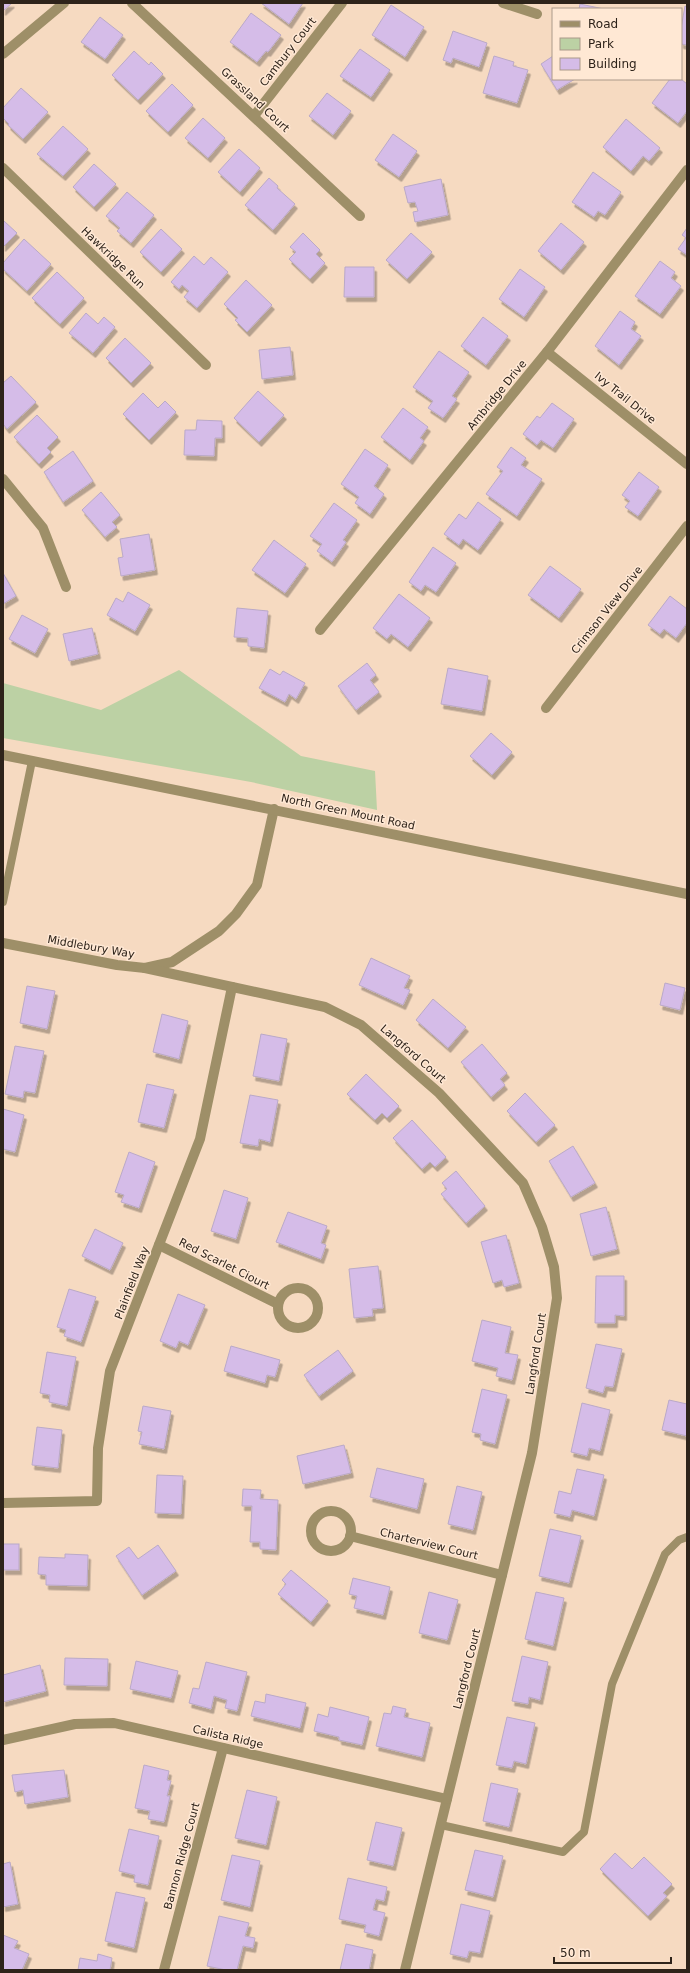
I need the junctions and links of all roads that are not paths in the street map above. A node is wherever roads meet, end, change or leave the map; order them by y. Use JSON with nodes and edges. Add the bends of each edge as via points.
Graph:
{"nodes":[{"id":1,"x":64,"y":3,"type":"edge"},
{"id":2,"x":132,"y":3,"type":"edge"},
{"id":3,"x":342,"y":3,"type":"edge"},
{"id":4,"x":503,"y":3,"type":"edge"},
{"id":5,"x":538,"y":14,"type":"dead end"},
{"id":6,"x":3,"y":54,"type":"edge"},
{"id":7,"x":254,"y":116,"type":"junction"},
{"id":8,"x":3,"y":168,"type":"edge"},
{"id":9,"x":687,"y":170,"type":"edge"},
{"id":10,"x":360,"y":216,"type":"dead end"},
{"id":11,"x":548,"y":352,"type":"junction"},
{"id":12,"x":206,"y":365,"type":"dead end"},
{"id":13,"x":687,"y":464,"type":"edge"},
{"id":14,"x":3,"y":479,"type":"edge"},
{"id":15,"x":687,"y":526,"type":"edge"},
{"id":16,"x":66,"y":587,"type":"dead end"},
{"id":17,"x":320,"y":630,"type":"dead end"},
{"id":18,"x":546,"y":708,"type":"dead end"},
{"id":19,"x":3,"y":755,"type":"edge"},
{"id":20,"x":32,"y":761,"type":"junction"},
{"id":21,"x":274,"y":809,"type":"junction"},
{"id":22,"x":687,"y":894,"type":"edge"},
{"id":23,"x":3,"y":902,"type":"edge"},
{"id":24,"x":3,"y":943,"type":"edge"},
{"id":25,"x":145,"y":968,"type":"junction"},
{"id":26,"x":232,"y":987,"type":"junction"},
{"id":27,"x":159,"y":1245,"type":"junction"},
{"id":28,"x":278,"y":1304,"type":"junction"},
{"id":29,"x":3,"y":1503,"type":"edge"},
{"id":30,"x":350,"y":1536,"type":"junction"},
{"id":31,"x":687,"y":1538,"type":"edge"},
{"id":32,"x":502,"y":1575,"type":"junction"},
{"id":33,"x":3,"y":1740,"type":"edge"},
{"id":34,"x":222,"y":1748,"type":"junction"},
{"id":35,"x":447,"y":1799,"type":"junction"},
{"id":36,"x":441,"y":1825,"type":"junction"},
{"id":37,"x":164,"y":1970,"type":"edge"},
{"id":38,"x":405,"y":1970,"type":"edge"}],
"edges":[{"from":1,"to":6,"type":"street"},
{"from":2,"to":7,"type":"street","name":"Grassland Court"},
{"from":3,"to":7,"type":"street","name":"Cambury Court"},
{"from":4,"to":5,"type":"street"},
{"from":7,"to":10,"type":"street","name":"Grassland Court"},
{"from":8,"to":12,"type":"street","name":"Hawkridge Run"},
{"from":9,"to":11,"type":"street","name":"Ambridge Drive"},
{"from":11,"to":13,"type":"street","name":"Ivy Trail Drive"},
{"from":11,"to":17,"type":"street","name":"Ambridge Drive"},
{"from":14,"to":16,"type":"street","via":[[43,528]]},
{"from":15,"to":18,"type":"street","name":"Crimson View Drive"},
{"from":19,"to":20,"type":"street","name":"North Green Mount Road"},
{"from":20,"to":21,"type":"street","name":"North Green Mount Road"},
{"from":20,"to":23,"type":"lane"},
{"from":21,"to":22,"type":"street","name":"North Green Mount Road"},
{"from":21,"to":25,"type":"street","name":"Middlebury Way","via":[[257,885],[236,914],[219,931],[172,962]]},
{"from":24,"to":25,"type":"street","name":"Middlebury Way"},
{"from":25,"to":26,"type":"street","name":"Langford Court"},
{"from":26,"to":27,"type":"street","name":"Plainfield Way","via":[[200,1138]]},
{"from":26,"to":32,"type":"street","name":"Langford Court","via":[[325,1007],[361,1025],[439,1093],[523,1183],[542,1227],[554,1267],[557,1298],[532,1453]]},
{"from":27,"to":28,"type":"street","name":"Red Scarlet Ciourt"},
{"from":27,"to":29,"type":"street","name":"Plainfield Way","via":[[110,1371],[98,1448],[97,1500]]},
{"from":28,"to":28,"type":"street","name":"Red Scarlet Ciourt","via":[[286,1292],[299,1288],[313,1295],[317,1302],[317,1313],[308,1326],[292,1328],[280,1318]]},
{"from":30,"to":30,"type":"street","via":[[350,1525],[346,1518],[333,1511],[319,1515],[311,1527],[316,1545],[326,1551],[341,1548],[349,1541]]},
{"from":30,"to":32,"type":"street","name":"Charterview Court"},
{"from":31,"to":36,"type":"lane","via":[[679,1540],[665,1554],[612,1684],[584,1832],[563,1852]]},
{"from":32,"to":35,"type":"street","name":"Langford Court"},
{"from":33,"to":34,"type":"street","name":"Calista Ridge","via":[[75,1724],[114,1723]]},
{"from":34,"to":35,"type":"street","name":"Calista Ridge"},
{"from":34,"to":37,"type":"street","name":"Bannon Ridge Court"},
{"from":35,"to":36,"type":"street","name":"Langford Court"},
{"from":36,"to":38,"type":"street","name":"Langford Court"}]}
